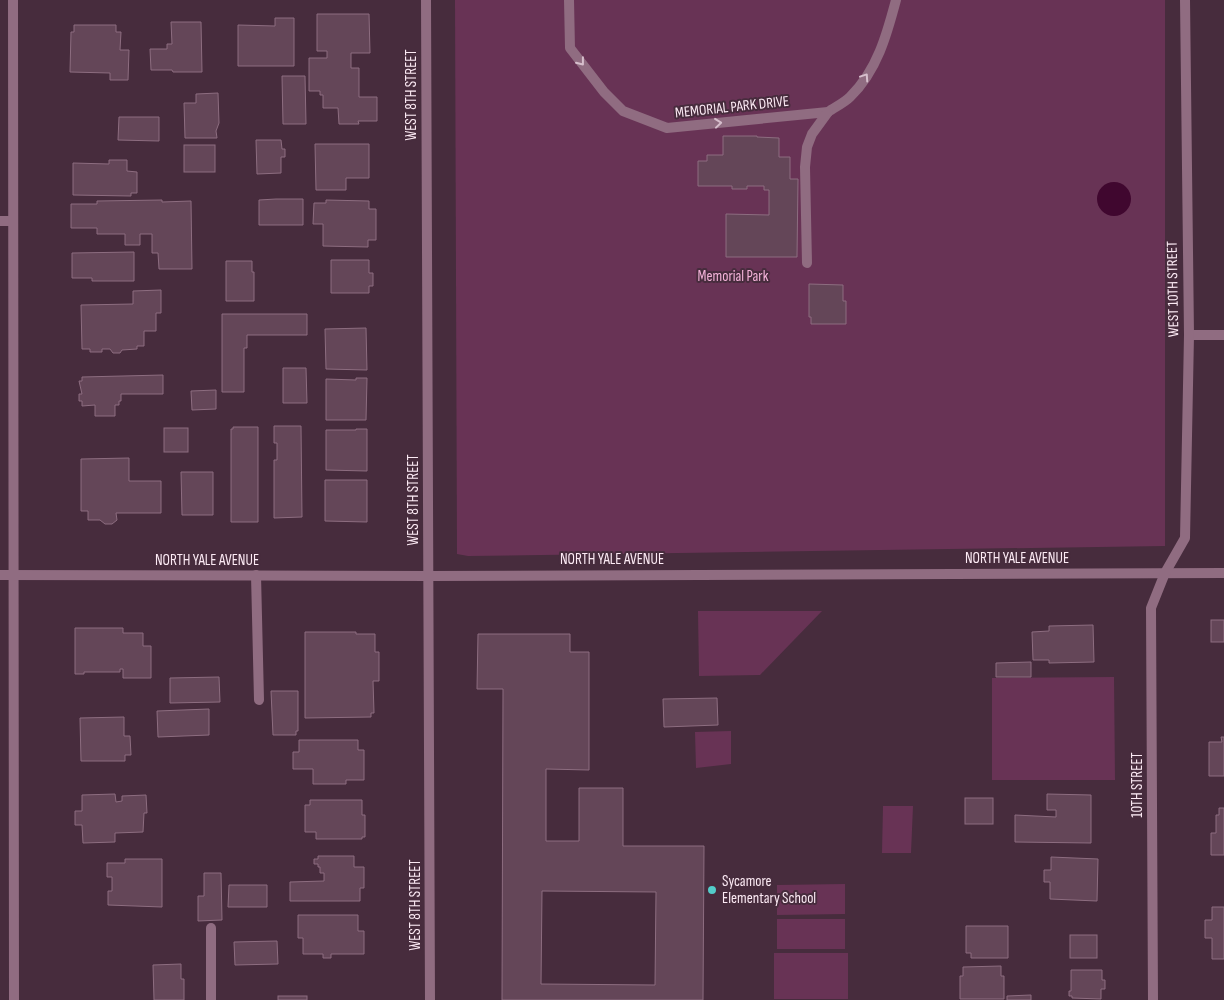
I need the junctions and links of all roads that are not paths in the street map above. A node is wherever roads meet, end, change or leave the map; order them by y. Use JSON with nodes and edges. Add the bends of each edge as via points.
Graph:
{"nodes":[{"id":1,"x":13,"y":0,"type":"edge"},
{"id":2,"x":426,"y":0,"type":"edge"},
{"id":3,"x":570,"y":0,"type":"edge"},
{"id":4,"x":896,"y":0,"type":"edge"},
{"id":5,"x":1185,"y":0,"type":"edge"},
{"id":6,"x":828,"y":112,"type":"junction"},
{"id":7,"x":0,"y":221,"type":"edge"},
{"id":8,"x":14,"y":221,"type":"junction"},
{"id":9,"x":808,"y":263,"type":"dead end"},
{"id":10,"x":1189,"y":335,"type":"junction"},
{"id":11,"x":1224,"y":335,"type":"edge"},
{"id":12,"x":1224,"y":573,"type":"edge"},
{"id":13,"x":1165,"y":574,"type":"junction"},
{"id":14,"x":0,"y":575,"type":"edge"},
{"id":15,"x":14,"y":575,"type":"junction"},
{"id":16,"x":256,"y":575,"type":"junction"},
{"id":17,"x":429,"y":576,"type":"junction"},
{"id":18,"x":260,"y":700,"type":"dead end"},
{"id":19,"x":211,"y":928,"type":"dead end"},
{"id":20,"x":14,"y":1000,"type":"edge"},
{"id":21,"x":211,"y":1000,"type":"edge"},
{"id":22,"x":430,"y":1000,"type":"edge"},
{"id":23,"x":1152,"y":1000,"type":"edge"}],
"edges":[{"from":1,"to":8,"type":"street"},
{"from":2,"to":17,"type":"street","name":"WEST 8TH STREET"},
{"from":3,"to":6,"type":"street","name":"MEMORIAL PARK DRIVE","one_way":true,"via":[[570,48],[623,111],[667,128]]},
{"from":6,"to":4,"type":"street","name":"MEMORIAL PARK DRIVE","one_way":true,"via":[[850,97],[866,77],[882,49]]},
{"from":5,"to":10,"type":"street","name":"WEST 10TH STREET"},
{"from":6,"to":9,"type":"street","name":"MEMORIAL PARK DRIVE","via":[[812,134],[805,167]]},
{"from":7,"to":8,"type":"street"},
{"from":8,"to":15,"type":"street"},
{"from":10,"to":11,"type":"street"},
{"from":10,"to":13,"type":"street","name":"WEST 10TH STREET","via":[[1185,538]]},
{"from":12,"to":13,"type":"street","name":"NORTH YALE AVENUE"},
{"from":13,"to":17,"type":"street","name":"NORTH YALE AVENUE"},
{"from":13,"to":23,"type":"street","name":"10TH STREET","via":[[1151,608]]},
{"from":14,"to":15,"type":"street","name":"NORTH YALE AVENUE"},
{"from":15,"to":16,"type":"street","name":"NORTH YALE AVENUE"},
{"from":15,"to":20,"type":"street"},
{"from":16,"to":17,"type":"street","name":"NORTH YALE AVENUE"},
{"from":16,"to":18,"type":"street"},
{"from":17,"to":22,"type":"street","name":"WEST 8TH STREET"},
{"from":19,"to":21,"type":"street"}]}
